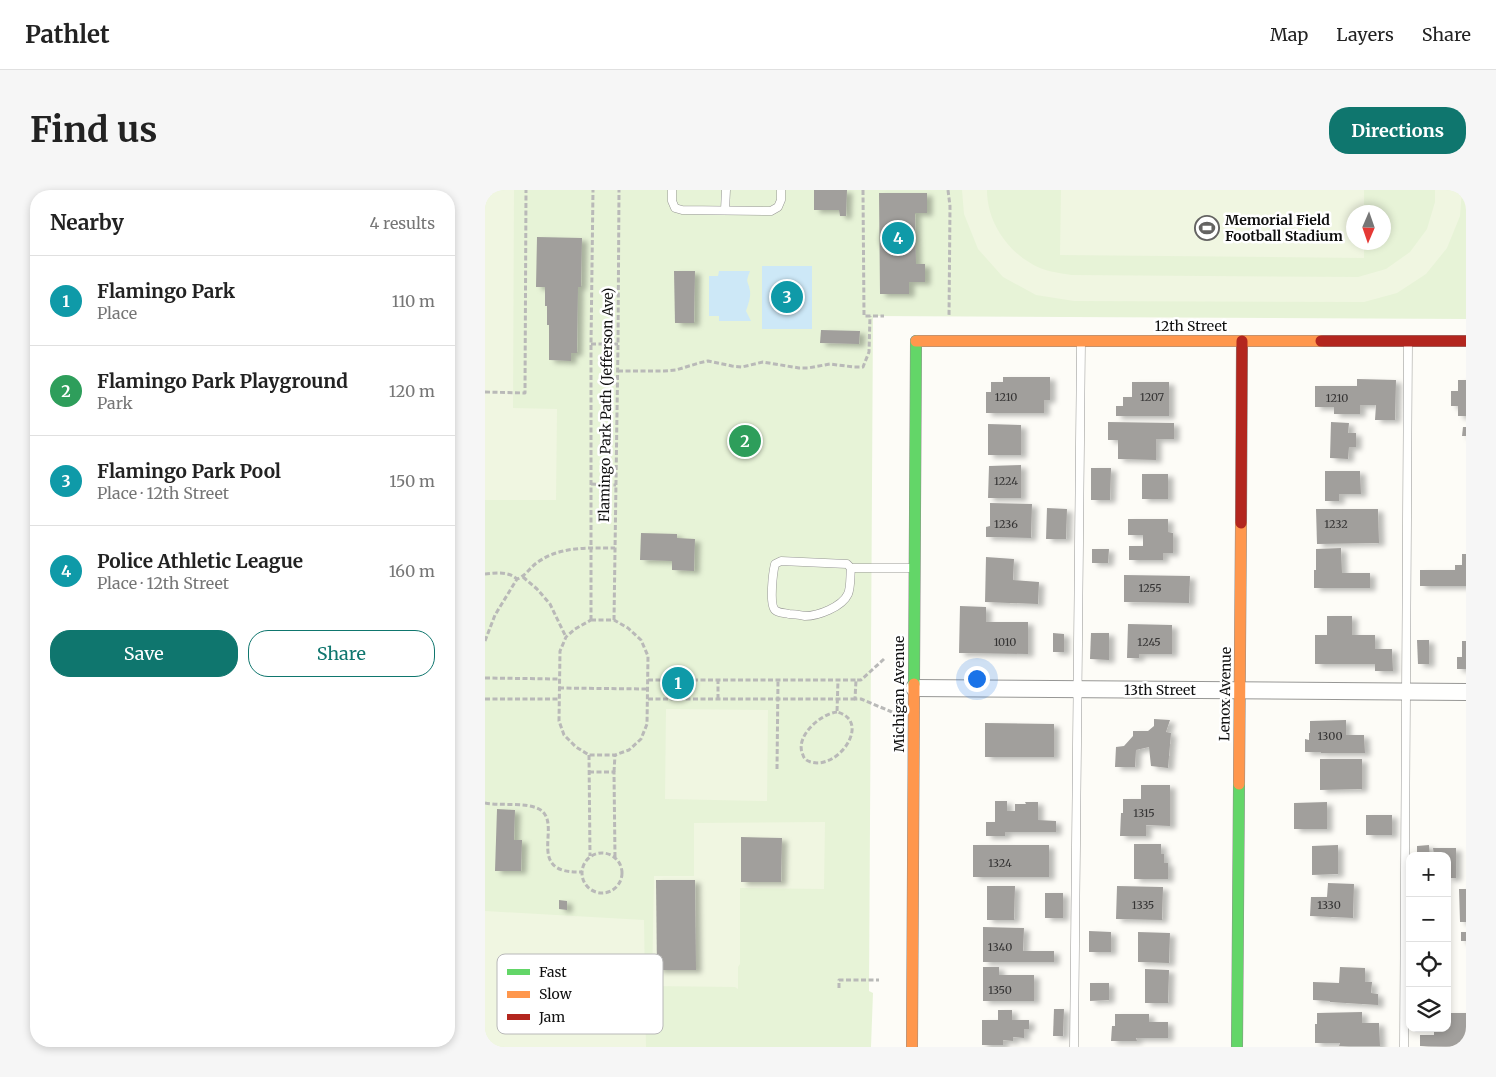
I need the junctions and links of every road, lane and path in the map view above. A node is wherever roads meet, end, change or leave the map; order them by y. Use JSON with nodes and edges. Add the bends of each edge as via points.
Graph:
{"nodes":[{"id":1,"x":526,"y":190,"type":"edge"},
{"id":2,"x":593,"y":190,"type":"edge"},
{"id":3,"x":619,"y":190,"type":"edge"},
{"id":4,"x":672,"y":190,"type":"edge"},
{"id":5,"x":726,"y":190,"type":"edge"},
{"id":6,"x":781,"y":190,"type":"edge"},
{"id":7,"x":863,"y":190,"type":"edge"},
{"id":8,"x":949,"y":190,"type":"edge"},
{"id":9,"x":725,"y":210,"type":"junction"},
{"id":10,"x":870,"y":316,"type":"junction"},
{"id":11,"x":884,"y":316,"type":"dead end"},
{"id":12,"x":949,"y":317,"type":"dead end"},
{"id":13,"x":916,"y":340,"type":"joint"},
{"id":14,"x":1081,"y":340,"type":"junction"},
{"id":15,"x":1242,"y":341,"type":"junction"},
{"id":16,"x":1408,"y":341,"type":"junction"},
{"id":17,"x":1466,"y":341,"type":"edge"},
{"id":18,"x":591,"y":344,"type":"junction"},
{"id":19,"x":619,"y":344,"type":"junction"},
{"id":20,"x":618,"y":371,"type":"junction"},
{"id":21,"x":485,"y":392,"type":"edge"},
{"id":22,"x":591,"y":484,"type":"junction"},
{"id":23,"x":616,"y":485,"type":"junction"},
{"id":24,"x":591,"y":548,"type":"junction"},
{"id":25,"x":615,"y":548,"type":"junction"},
{"id":26,"x":851,"y":568,"type":"junction"},
{"id":27,"x":915,"y":568,"type":"junction"},
{"id":28,"x":485,"y":574,"type":"edge"},
{"id":29,"x":523,"y":577,"type":"junction"},
{"id":30,"x":517,"y":579,"type":"junction"},
{"id":31,"x":591,"y":620,"type":"junction"},
{"id":32,"x":614,"y":620,"type":"junction"},
{"id":33,"x":566,"y":637,"type":"junction"},
{"id":34,"x":485,"y":641,"type":"edge"},
{"id":35,"x":884,"y":659,"type":"dead end"},
{"id":36,"x":485,"y":678,"type":"edge"},
{"id":37,"x":559,"y":679,"type":"junction"},
{"id":38,"x":648,"y":680,"type":"junction"},
{"id":39,"x":718,"y":680,"type":"junction"},
{"id":40,"x":778,"y":680,"type":"junction"},
{"id":41,"x":838,"y":680,"type":"junction"},
{"id":42,"x":856,"y":680,"type":"junction"},
{"id":43,"x":559,"y":688,"type":"junction"},
{"id":44,"x":914,"y":688,"type":"junction"},
{"id":45,"x":647,"y":689,"type":"junction"},
{"id":46,"x":1077,"y":690,"type":"junction"},
{"id":47,"x":1239,"y":691,"type":"junction"},
{"id":48,"x":1406,"y":692,"type":"junction"},
{"id":49,"x":1466,"y":692,"type":"edge"},
{"id":50,"x":485,"y":699,"type":"edge"},
{"id":51,"x":559,"y":699,"type":"junction"},
{"id":52,"x":648,"y":699,"type":"junction"},
{"id":53,"x":718,"y":699,"type":"junction"},
{"id":54,"x":777,"y":699,"type":"junction"},
{"id":55,"x":837,"y":699,"type":"junction"},
{"id":56,"x":855,"y":699,"type":"junction"},
{"id":57,"x":837,"y":712,"type":"junction"},
{"id":58,"x":892,"y":712,"type":"dead end"},
{"id":59,"x":589,"y":755,"type":"junction"},
{"id":60,"x":615,"y":755,"type":"junction"},
{"id":61,"x":777,"y":769,"type":"dead end"},
{"id":62,"x":589,"y":772,"type":"junction"},
{"id":63,"x":614,"y":772,"type":"junction"},
{"id":64,"x":485,"y":803,"type":"edge"},
{"id":65,"x":590,"y":856,"type":"junction"},
{"id":66,"x":615,"y":857,"type":"junction"},
{"id":67,"x":582,"y":872,"type":"junction"},
{"id":68,"x":1407,"y":897,"type":"edge"},
{"id":69,"x":1406,"y":942,"type":"edge"},
{"id":70,"x":879,"y":980,"type":"dead end"},
{"id":71,"x":839,"y":988,"type":"dead end"},
{"id":72,"x":911,"y":1047,"type":"edge"},
{"id":73,"x":1074,"y":1047,"type":"edge"},
{"id":74,"x":1237,"y":1047,"type":"edge"},
{"id":75,"x":1404,"y":1047,"type":"edge"}],
"edges":[{"from":1,"to":21,"type":"path","via":[[525,393]]},
{"from":2,"to":18,"type":"path"},
{"from":3,"to":19,"type":"path","name":"Flamingo Park Path (Jefferson Ave)"},
{"from":4,"to":9,"type":"lane","via":[[675,208]]},
{"from":5,"to":9,"type":"lane"},
{"from":6,"to":9,"type":"lane","via":[[778,207],[771,211]]},
{"from":7,"to":10,"type":"path","via":[[864,316]]},
{"from":8,"to":12,"type":"path"},
{"from":10,"to":11,"type":"path"},
{"from":10,"to":20,"type":"path","via":[[869,352],[863,367],[831,364],[799,368],[763,362],[733,366],[708,361],[676,370]]},
{"from":13,"to":14,"type":"street","name":"12th Street"},
{"from":13,"to":27,"type":"street","name":"Michigan Avenue"},
{"from":14,"to":15,"type":"street","name":"12th Street"},
{"from":14,"to":46,"type":"lane"},
{"from":15,"to":16,"type":"street","name":"12th Street"},
{"from":15,"to":47,"type":"street","name":"Lenox Avenue"},
{"from":16,"to":17,"type":"street","name":"12th Street"},
{"from":16,"to":48,"type":"lane"},
{"from":18,"to":19,"type":"path"},
{"from":18,"to":22,"type":"path"},
{"from":19,"to":20,"type":"path","name":"Flamingo Park Path (Jefferson Ave)"},
{"from":20,"to":23,"type":"path","name":"Flamingo Park Path (Jefferson Ave)"},
{"from":22,"to":23,"type":"path"},
{"from":22,"to":24,"type":"path"},
{"from":23,"to":25,"type":"path","name":"Flamingo Park Path (Jefferson Ave)"},
{"from":24,"to":25,"type":"path"},
{"from":24,"to":29,"type":"path","via":[[569,549],[549,556],[530,568]]},
{"from":24,"to":31,"type":"path"},
{"from":25,"to":32,"type":"path","name":"Flamingo Park Path (Jefferson Ave)"},
{"from":26,"to":26,"type":"lane","via":[[849,594],[842,602],[805,616],[775,611],[772,605],[775,564],[781,561],[847,564]]},
{"from":26,"to":27,"type":"lane"},
{"from":27,"to":44,"type":"street","name":"Michigan Avenue"},
{"from":28,"to":30,"type":"path","via":[[505,573]]},
{"from":29,"to":30,"type":"path"},
{"from":29,"to":33,"type":"path","via":[[550,604]]},
{"from":30,"to":34,"type":"path","via":[[495,615]]},
{"from":31,"to":32,"type":"path"},
{"from":31,"to":33,"type":"path"},
{"from":32,"to":38,"type":"path","via":[[641,640],[648,656]]},
{"from":33,"to":37,"type":"path","via":[[560,651]]},
{"from":35,"to":42,"type":"path","via":[[861,680]]},
{"from":36,"to":37,"type":"path"},
{"from":37,"to":43,"type":"path"},
{"from":38,"to":39,"type":"path"},
{"from":38,"to":45,"type":"path"},
{"from":39,"to":40,"type":"path"},
{"from":39,"to":53,"type":"path"},
{"from":40,"to":41,"type":"path"},
{"from":40,"to":54,"type":"path"},
{"from":41,"to":42,"type":"path"},
{"from":41,"to":55,"type":"path"},
{"from":42,"to":56,"type":"path"},
{"from":43,"to":45,"type":"path"},
{"from":43,"to":51,"type":"path"},
{"from":44,"to":46,"type":"street","name":"13th Street"},
{"from":44,"to":72,"type":"street","name":"Michigan Avenue"},
{"from":45,"to":52,"type":"path"},
{"from":46,"to":47,"type":"street","name":"13th Street"},
{"from":46,"to":73,"type":"lane"},
{"from":47,"to":48,"type":"street","name":"13th Street"},
{"from":47,"to":74,"type":"street","name":"Lenox Avenue"},
{"from":48,"to":49,"type":"street","name":"13th Street"},
{"from":48,"to":68,"type":"lane"},
{"from":50,"to":51,"type":"path"},
{"from":51,"to":59,"type":"path","via":[[559,721],[564,735]]},
{"from":52,"to":53,"type":"path"},
{"from":52,"to":60,"type":"path","via":[[647,724],[641,739],[629,750]]},
{"from":53,"to":54,"type":"path"},
{"from":54,"to":55,"type":"path"},
{"from":54,"to":61,"type":"path"},
{"from":55,"to":56,"type":"path"},
{"from":55,"to":57,"type":"path"},
{"from":56,"to":58,"type":"path"},
{"from":57,"to":57,"type":"path","via":[[847,716],[852,725],[847,745],[832,760],[809,762],[802,754],[804,738],[817,721]]},
{"from":59,"to":60,"type":"path"},
{"from":59,"to":62,"type":"path"},
{"from":60,"to":63,"type":"path"},
{"from":62,"to":63,"type":"path"},
{"from":62,"to":65,"type":"path"},
{"from":63,"to":66,"type":"path"},
{"from":64,"to":67,"type":"path","via":[[539,809],[548,824],[551,862],[561,870]]},
{"from":65,"to":66,"type":"path","via":[[603,852]]},
{"from":65,"to":67,"type":"path"},
{"from":66,"to":67,"type":"path","via":[[620,862],[623,875],[621,882],[611,891],[592,891],[583,881]]},
{"from":69,"to":75,"type":"lane"},
{"from":70,"to":71,"type":"path","via":[[839,980]]}]}
